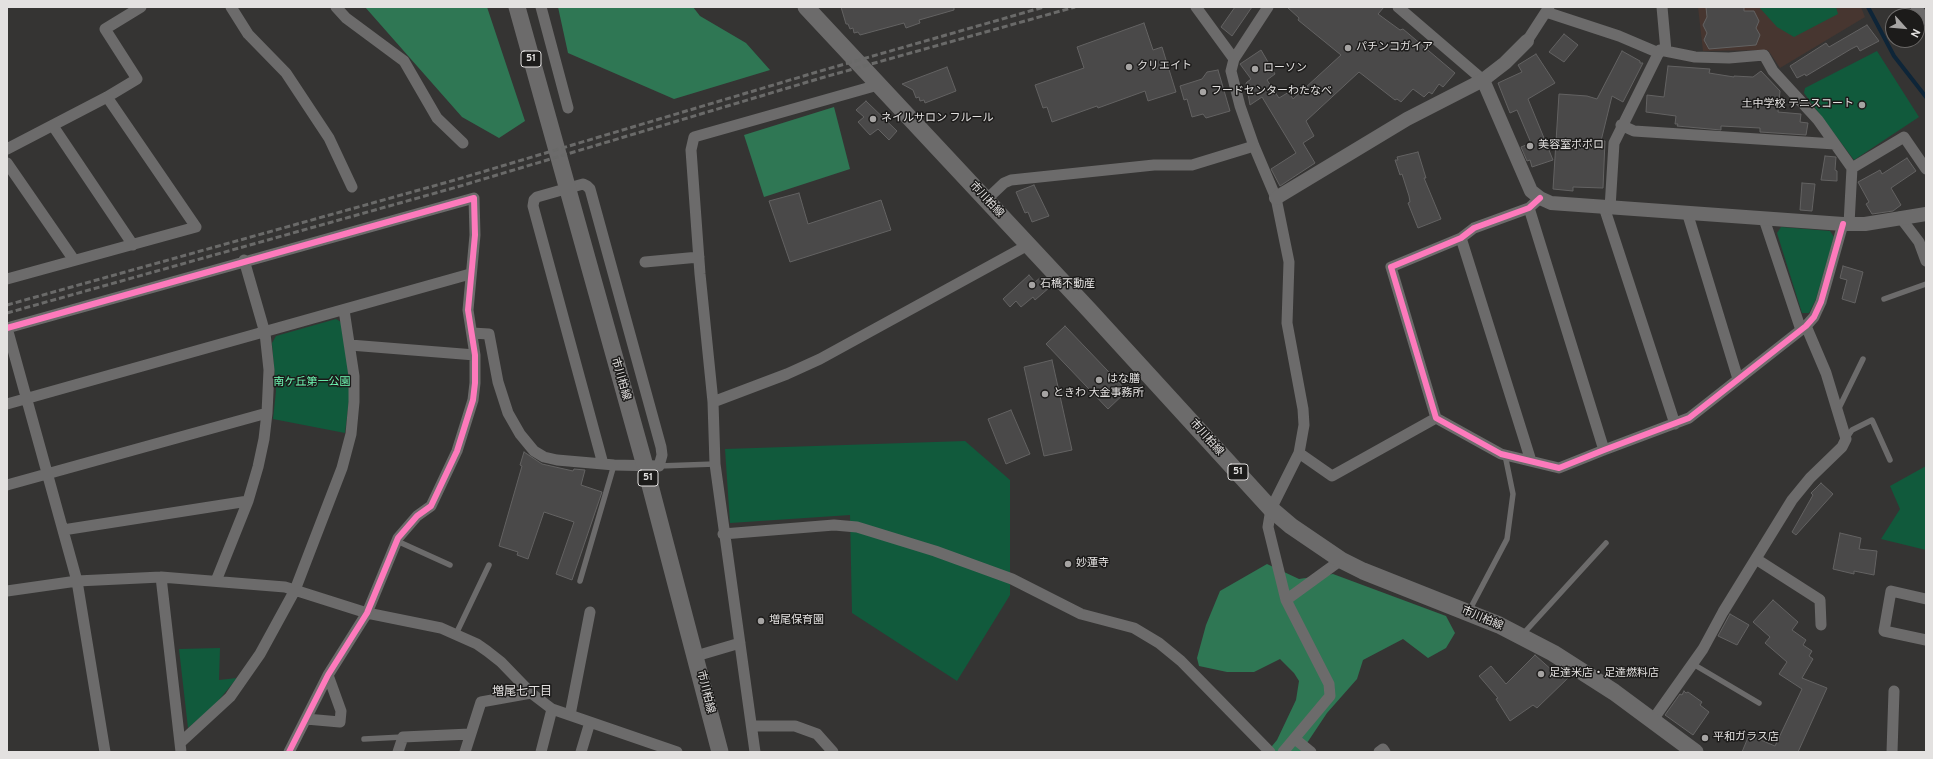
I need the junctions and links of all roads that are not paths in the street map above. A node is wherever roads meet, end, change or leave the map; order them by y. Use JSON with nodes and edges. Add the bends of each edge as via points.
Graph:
{"nodes":[{"id":1,"x":141,"y":7,"type":"edge"},
{"id":2,"x":231,"y":7,"type":"edge"},
{"id":3,"x":336,"y":7,"type":"edge"},
{"id":4,"x":517,"y":7,"type":"edge"},
{"id":5,"x":541,"y":7,"type":"edge"},
{"id":6,"x":806,"y":7,"type":"edge"},
{"id":7,"x":1196,"y":7,"type":"edge"},
{"id":8,"x":1268,"y":7,"type":"edge"},
{"id":9,"x":1398,"y":7,"type":"edge"},
{"id":10,"x":1662,"y":7,"type":"edge"},
{"id":11,"x":1916,"y":7,"type":"edge"},
{"id":12,"x":1548,"y":10,"type":"edge"},
{"id":13,"x":1926,"y":20,"type":"edge"},
{"id":14,"x":1527,"y":42,"type":"joint"},
{"id":15,"x":1662,"y":52,"type":"junction"},
{"id":16,"x":1234,"y":59,"type":"junction"},
{"id":17,"x":1483,"y":80,"type":"junction"},
{"id":18,"x":873,"y":81,"type":"junction"},
{"id":19,"x":107,"y":97,"type":"junction"},
{"id":20,"x":568,"y":108,"type":"dead end"},
{"id":21,"x":1621,"y":125,"type":"junction"},
{"id":22,"x":53,"y":126,"type":"junction"},
{"id":23,"x":463,"y":143,"type":"dead end"},
{"id":24,"x":1835,"y":144,"type":"junction"},
{"id":25,"x":1254,"y":146,"type":"junction"},
{"id":26,"x":7,"y":149,"type":"edge"},
{"id":27,"x":7,"y":163,"type":"edge"},
{"id":28,"x":1852,"y":168,"type":"junction"},
{"id":29,"x":1926,"y":169,"type":"edge"},
{"id":30,"x":352,"y":187,"type":"dead end"},
{"id":31,"x":1276,"y":198,"type":"junction"},
{"id":32,"x":1540,"y":198,"type":"junction"},
{"id":33,"x":986,"y":200,"type":"junction"},
{"id":34,"x":1607,"y":207,"type":"junction"},
{"id":35,"x":1529,"y":208,"type":"junction"},
{"id":36,"x":1686,"y":212,"type":"junction"},
{"id":37,"x":1926,"y":214,"type":"edge"},
{"id":38,"x":1900,"y":217,"type":"junction"},
{"id":39,"x":1764,"y":219,"type":"junction"},
{"id":40,"x":1846,"y":224,"type":"junction"},
{"id":41,"x":1461,"y":238,"type":"junction"},
{"id":42,"x":134,"y":245,"type":"junction"},
{"id":43,"x":1028,"y":246,"type":"junction"},
{"id":44,"x":699,"y":257,"type":"junction"},
{"id":45,"x":74,"y":260,"type":"junction"},
{"id":46,"x":244,"y":260,"type":"junction"},
{"id":47,"x":1926,"y":261,"type":"edge"},
{"id":48,"x":645,"y":262,"type":"dead end"},
{"id":49,"x":9,"y":274,"type":"edge"},
{"id":50,"x":470,"y":274,"type":"junction"},
{"id":51,"x":1926,"y":284,"type":"edge"},
{"id":52,"x":1884,"y":298,"type":"dead end"},
{"id":53,"x":344,"y":310,"type":"junction"},
{"id":54,"x":7,"y":328,"type":"edge"},
{"id":55,"x":1804,"y":328,"type":"junction"},
{"id":56,"x":265,"y":332,"type":"junction"},
{"id":57,"x":472,"y":333,"type":"junction"},
{"id":58,"x":350,"y":345,"type":"junction"},
{"id":59,"x":475,"y":355,"type":"junction"},
{"id":60,"x":1863,"y":359,"type":"dead end"},
{"id":61,"x":1738,"y":379,"type":"junction"},
{"id":62,"x":27,"y":399,"type":"junction"},
{"id":63,"x":713,"y":402,"type":"junction"},
{"id":64,"x":7,"y":404,"type":"edge"},
{"id":65,"x":1837,"y":412,"type":"junction"},
{"id":66,"x":267,"y":413,"type":"junction"},
{"id":67,"x":1436,"y":418,"type":"junction"},
{"id":68,"x":1675,"y":424,"type":"junction"},
{"id":69,"x":1846,"y":439,"type":"junction"},
{"id":70,"x":1604,"y":450,"type":"junction"},
{"id":71,"x":1298,"y":453,"type":"junction"},
{"id":72,"x":1505,"y":455,"type":"junction"},
{"id":73,"x":1890,"y":460,"type":"dead end"},
{"id":74,"x":1531,"y":461,"type":"junction"},
{"id":75,"x":715,"y":464,"type":"junction"},
{"id":76,"x":609,"y":465,"type":"junction"},
{"id":77,"x":652,"y":466,"type":"junction"},
{"id":78,"x":48,"y":473,"type":"junction"},
{"id":79,"x":7,"y":485,"type":"edge"},
{"id":80,"x":248,"y":501,"type":"junction"},
{"id":81,"x":1271,"y":509,"type":"junction"},
{"id":82,"x":63,"y":530,"type":"junction"},
{"id":83,"x":723,"y":534,"type":"junction"},
{"id":84,"x":397,"y":541,"type":"junction"},
{"id":85,"x":1606,"y":543,"type":"dead end"},
{"id":86,"x":1756,"y":559,"type":"junction"},
{"id":87,"x":1341,"y":560,"type":"junction"},
{"id":88,"x":489,"y":565,"type":"dead end"},
{"id":89,"x":450,"y":566,"type":"dead end"},
{"id":90,"x":161,"y":577,"type":"junction"},
{"id":91,"x":77,"y":581,"type":"junction"},
{"id":92,"x":216,"y":581,"type":"junction"},
{"id":93,"x":580,"y":581,"type":"dead end"},
{"id":94,"x":295,"y":590,"type":"junction"},
{"id":95,"x":7,"y":591,"type":"edge"},
{"id":96,"x":1926,"y":599,"type":"edge"},
{"id":97,"x":1286,"y":600,"type":"junction"},
{"id":98,"x":590,"y":612,"type":"dead end"},
{"id":99,"x":1468,"y":612,"type":"junction"},
{"id":100,"x":367,"y":613,"type":"junction"},
{"id":101,"x":1821,"y":625,"type":"dead end"},
{"id":102,"x":456,"y":634,"type":"junction"},
{"id":103,"x":1522,"y":636,"type":"junction"},
{"id":104,"x":1926,"y":640,"type":"edge"},
{"id":105,"x":740,"y":643,"type":"junction"},
{"id":106,"x":696,"y":656,"type":"junction"},
{"id":107,"x":1693,"y":664,"type":"junction"},
{"id":108,"x":328,"y":675,"type":"junction"},
{"id":109,"x":1894,"y":691,"type":"dead end"},
{"id":110,"x":531,"y":693,"type":"junction"},
{"id":111,"x":1759,"y":703,"type":"dead end"},
{"id":112,"x":552,"y":709,"type":"junction"},
{"id":113,"x":570,"y":715,"type":"junction"},
{"id":114,"x":306,"y":719,"type":"junction"},
{"id":115,"x":1652,"y":720,"type":"junction"},
{"id":116,"x":590,"y":722,"type":"junction"},
{"id":117,"x":752,"y":726,"type":"junction"},
{"id":118,"x":470,"y":734,"type":"junction"},
{"id":119,"x":403,"y":737,"type":"junction"},
{"id":120,"x":364,"y":739,"type":"dead end"},
{"id":121,"x":1295,"y":739,"type":"junction"},
{"id":122,"x":181,"y":748,"type":"edge"},
{"id":123,"x":105,"y":752,"type":"edge"},
{"id":124,"x":289,"y":752,"type":"edge"},
{"id":125,"x":398,"y":752,"type":"edge"},
{"id":126,"x":465,"y":752,"type":"edge"},
{"id":127,"x":541,"y":752,"type":"edge"},
{"id":128,"x":582,"y":752,"type":"edge"},
{"id":129,"x":677,"y":752,"type":"edge"},
{"id":130,"x":720,"y":752,"type":"edge"},
{"id":131,"x":755,"y":752,"type":"edge"},
{"id":132,"x":833,"y":752,"type":"edge"},
{"id":133,"x":1270,"y":752,"type":"edge"},
{"id":134,"x":1283,"y":752,"type":"edge"},
{"id":135,"x":1311,"y":752,"type":"edge"},
{"id":136,"x":1379,"y":752,"type":"edge"},
{"id":137,"x":1385,"y":752,"type":"edge"},
{"id":138,"x":1695,"y":752,"type":"edge"},
{"id":139,"x":1892,"y":752,"type":"edge"}],
"edges":[{"from":1,"to":19,"type":"street","via":[[105,29],[137,79]]},
{"from":2,"to":30,"type":"street","via":[[248,34],[286,73],[329,138]]},
{"from":3,"to":23,"type":"street","via":[[346,18],[404,61],[437,118]]},
{"from":4,"to":77,"type":"main road","name":"市川柏線","number":"51","via":[[572,204]]},
{"from":5,"to":20,"type":"street"},
{"from":6,"to":18,"type":"main road","name":"市川柏線","number":"51"},
{"from":7,"to":16,"type":"street"},
{"from":8,"to":16,"type":"street"},
{"from":9,"to":17,"type":"street"},
{"from":10,"to":15,"type":"street"},
{"from":11,"to":13,"type":"street"},
{"from":12,"to":14,"type":"street"},
{"from":12,"to":15,"type":"street"},
{"from":14,"to":17,"type":"street"},
{"from":15,"to":21,"type":"street"},
{"from":15,"to":24,"type":"street","via":[[1728,58],[1764,55],[1774,71],[1813,114]]},
{"from":16,"to":25,"type":"street","via":[[1231,71]]},
{"from":17,"to":31,"type":"street","via":[[1407,119]]},
{"from":17,"to":32,"type":"street","via":[[1531,191]]},
{"from":18,"to":33,"type":"main road","name":"市川柏線","number":"51"},
{"from":18,"to":44,"type":"street","via":[[694,137],[691,150]]},
{"from":19,"to":22,"type":"street"},
{"from":19,"to":42,"type":"street","via":[[196,227]]},
{"from":21,"to":24,"type":"street","via":[[1634,131]]},
{"from":21,"to":34,"type":"street","via":[[1614,142]]},
{"from":22,"to":26,"type":"street"},
{"from":22,"to":42,"type":"street"},
{"from":24,"to":28,"type":"street"},
{"from":25,"to":31,"type":"street"},
{"from":25,"to":33,"type":"street","via":[[1192,165],[1154,165],[1011,180],[1004,183]]},
{"from":27,"to":45,"type":"street"},
{"from":28,"to":29,"type":"street","via":[[1904,137]]},
{"from":28,"to":40,"type":"street"},
{"from":31,"to":71,"type":"street","via":[[1289,262],[1287,323],[1303,409],[1304,426]]},
{"from":32,"to":34,"type":"street","via":[[1551,203]]},
{"from":32,"to":35,"type":"street"},
{"from":33,"to":43,"type":"main road","name":"市川柏線","number":"51"},
{"from":34,"to":36,"type":"street"},
{"from":34,"to":68,"type":"street"},
{"from":35,"to":41,"type":"street","via":[[1474,228]]},
{"from":35,"to":70,"type":"street"},
{"from":36,"to":39,"type":"street"},
{"from":36,"to":61,"type":"street"},
{"from":37,"to":38,"type":"street"},
{"from":38,"to":40,"type":"street","via":[[1865,224]]},
{"from":38,"to":47,"type":"street","via":[[1920,242]]},
{"from":39,"to":40,"type":"street"},
{"from":39,"to":55,"type":"street"},
{"from":40,"to":55,"type":"street","via":[[1821,302],[1814,317]]},
{"from":41,"to":67,"type":"street","via":[[1392,267]]},
{"from":41,"to":74,"type":"street"},
{"from":42,"to":45,"type":"street"},
{"from":43,"to":63,"type":"street","via":[[820,359]]},
{"from":43,"to":81,"type":"main road","name":"市川柏線","number":"51"},
{"from":44,"to":48,"type":"street"},
{"from":44,"to":63,"type":"street"},
{"from":45,"to":49,"type":"street"},
{"from":46,"to":50,"type":"street","via":[[474,198],[475,235]]},
{"from":46,"to":54,"type":"street"},
{"from":46,"to":56,"type":"street"},
{"from":50,"to":53,"type":"street"},
{"from":50,"to":57,"type":"street","via":[[468,310]]},
{"from":51,"to":52,"type":"lane"},
{"from":53,"to":56,"type":"street"},
{"from":53,"to":58,"type":"street"},
{"from":54,"to":62,"type":"street"},
{"from":55,"to":61,"type":"street"},
{"from":55,"to":65,"type":"street","via":[[1826,373]]},
{"from":56,"to":62,"type":"street"},
{"from":56,"to":66,"type":"street","via":[[269,370]]},
{"from":57,"to":59,"type":"street"},
{"from":57,"to":76,"type":"street","via":[[489,334],[498,382],[508,413],[534,451],[557,460]]},
{"from":58,"to":59,"type":"street"},
{"from":58,"to":94,"type":"street","via":[[354,376],[351,434],[342,468]]},
{"from":59,"to":84,"type":"street","via":[[473,400],[457,451],[430,506],[417,516]]},
{"from":60,"to":65,"type":"lane"},
{"from":61,"to":68,"type":"street","via":[[1689,418]]},
{"from":62,"to":64,"type":"street"},
{"from":62,"to":78,"type":"street"},
{"from":63,"to":75,"type":"street"},
{"from":65,"to":69,"type":"street"},
{"from":66,"to":78,"type":"street"},
{"from":66,"to":80,"type":"street","via":[[258,467]]},
{"from":67,"to":71,"type":"street","via":[[1332,476]]},
{"from":67,"to":72,"type":"street"},
{"from":68,"to":70,"type":"street"},
{"from":69,"to":73,"type":"lane","via":[[1852,430],[1872,420]]},
{"from":69,"to":86,"type":"street","via":[[1842,447],[1810,478],[1792,500]]},
{"from":70,"to":74,"type":"street","via":[[1559,468]]},
{"from":71,"to":81,"type":"street"},
{"from":72,"to":74,"type":"street"},
{"from":72,"to":99,"type":"lane","via":[[1513,494],[1507,539]]},
{"from":75,"to":77,"type":"lane"},
{"from":75,"to":83,"type":"street"},
{"from":76,"to":77,"type":"street"},
{"from":76,"to":77,"type":"street","via":[[533,206],[537,197],[583,184],[590,189],[661,446],[662,455]]},
{"from":76,"to":93,"type":"lane"},
{"from":77,"to":106,"type":"main road","name":"市川柏線","number":"51"},
{"from":78,"to":79,"type":"street"},
{"from":78,"to":82,"type":"street"},
{"from":80,"to":82,"type":"street"},
{"from":80,"to":92,"type":"street"},
{"from":81,"to":87,"type":"main road","name":"市川柏線","number":"51","via":[[1304,536]]},
{"from":81,"to":97,"type":"street","via":[[1268,527]]},
{"from":82,"to":91,"type":"street"},
{"from":83,"to":105,"type":"street"},
{"from":83,"to":133,"type":"street","via":[[834,525],[857,527],[935,551],[1012,579],[1081,614],[1134,628],[1159,643],[1181,661]]},
{"from":84,"to":89,"type":"lane"},
{"from":84,"to":100,"type":"street"},
{"from":85,"to":103,"type":"lane"},
{"from":86,"to":101,"type":"street","via":[[1820,600]]},
{"from":86,"to":107,"type":"street"},
{"from":87,"to":97,"type":"street"},
{"from":87,"to":99,"type":"main road","name":"市川柏線","number":"51"},
{"from":88,"to":102,"type":"lane"},
{"from":90,"to":91,"type":"street"},
{"from":90,"to":92,"type":"street"},
{"from":90,"to":122,"type":"street"},
{"from":91,"to":95,"type":"street"},
{"from":91,"to":123,"type":"street"},
{"from":92,"to":94,"type":"street"},
{"from":94,"to":100,"type":"street"},
{"from":94,"to":122,"type":"street","via":[[260,654],[234,692]]},
{"from":96,"to":104,"type":"street","via":[[1891,591],[1884,631]]},
{"from":97,"to":121,"type":"street","via":[[1329,684],[1330,696]]},
{"from":98,"to":113,"type":"street"},
{"from":99,"to":103,"type":"main road","name":"市川柏線","number":"51"},
{"from":100,"to":102,"type":"street","via":[[441,628]]},
{"from":100,"to":108,"type":"street"},
{"from":102,"to":110,"type":"street","via":[[477,644],[502,662]]},
{"from":103,"to":115,"type":"main road","name":"市川柏線","number":"51","via":[[1582,670]]},
{"from":105,"to":106,"type":"street"},
{"from":105,"to":117,"type":"street"},
{"from":106,"to":130,"type":"main road","name":"市川柏線","number":"51"},
{"from":107,"to":111,"type":"lane"},
{"from":107,"to":115,"type":"street"},
{"from":108,"to":114,"type":"street"},
{"from":108,"to":114,"type":"street","via":[[341,711],[340,722]]},
{"from":109,"to":139,"type":"street"},
{"from":110,"to":112,"type":"street"},
{"from":110,"to":118,"type":"street","via":[[480,702]]},
{"from":112,"to":113,"type":"street"},
{"from":112,"to":127,"type":"street"},
{"from":113,"to":116,"type":"street"},
{"from":114,"to":124,"type":"street"},
{"from":115,"to":138,"type":"main road","name":"市川柏線","number":"51"},
{"from":116,"to":128,"type":"street"},
{"from":116,"to":129,"type":"street"},
{"from":117,"to":131,"type":"street"},
{"from":117,"to":132,"type":"street","via":[[795,726],[817,734]]},
{"from":118,"to":119,"type":"street"},
{"from":118,"to":126,"type":"street"},
{"from":119,"to":120,"type":"lane"},
{"from":119,"to":125,"type":"street"},
{"from":121,"to":134,"type":"street"},
{"from":121,"to":135,"type":"street"},
{"from":136,"to":137,"type":"street"}]}
